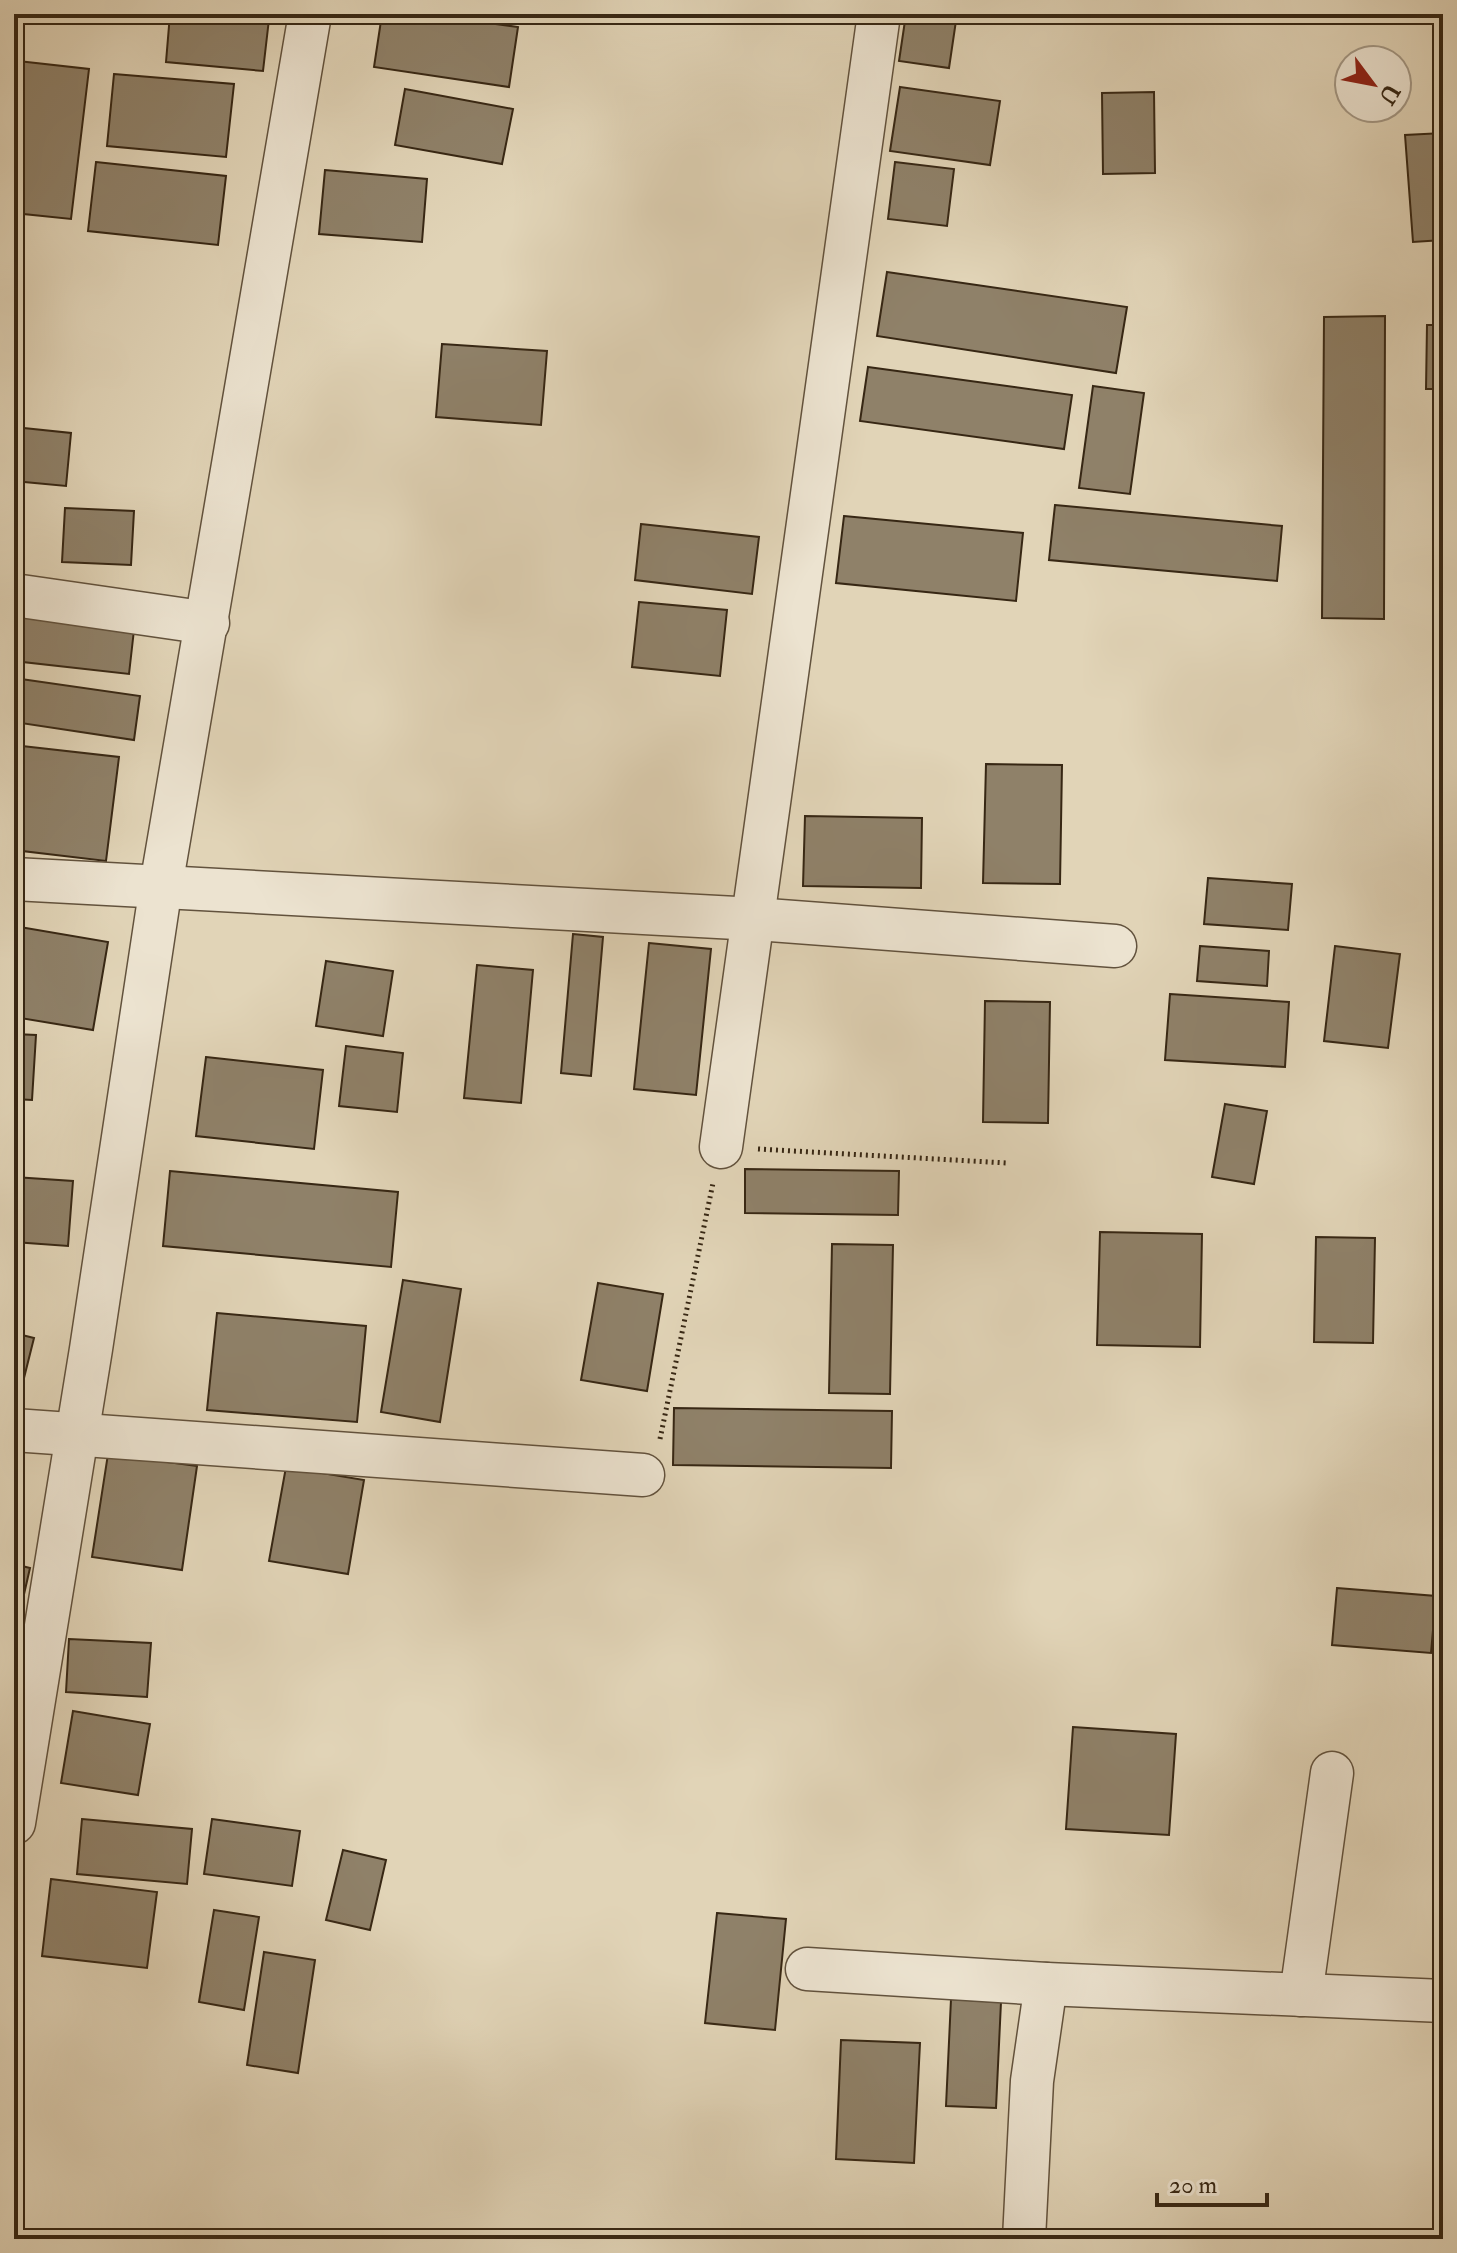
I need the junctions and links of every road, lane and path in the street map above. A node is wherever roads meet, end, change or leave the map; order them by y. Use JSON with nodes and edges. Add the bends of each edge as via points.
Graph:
{"nodes":[{"id":1,"x":310,"y":14,"type":"edge"},
{"id":2,"x":879,"y":14,"type":"edge"},
{"id":3,"x":14,"y":595,"type":"edge"},
{"id":4,"x":208,"y":623,"type":"junction"},
{"id":5,"x":14,"y":879,"type":"edge"},
{"id":6,"x":161,"y":886,"type":"junction"},
{"id":7,"x":755,"y":919,"type":"junction"},
{"id":8,"x":1115,"y":946,"type":"dead end"},
{"id":9,"x":721,"y":1147,"type":"junction"},
{"id":10,"x":1007,"y":1163,"type":"dead end"},
{"id":11,"x":14,"y":1430,"type":"edge"},
{"id":12,"x":76,"y":1432,"type":"junction"},
{"id":13,"x":643,"y":1475,"type":"joint"},
{"id":14,"x":1332,"y":1773,"type":"dead end"},
{"id":15,"x":14,"y":1823,"type":"edge"},
{"id":16,"x":807,"y":1969,"type":"dead end"},
{"id":17,"x":1046,"y":1984,"type":"junction"},
{"id":18,"x":1301,"y":1995,"type":"junction"},
{"id":19,"x":1443,"y":2001,"type":"edge"},
{"id":20,"x":1024,"y":2239,"type":"edge"}],
"edges":[{"from":1,"to":4,"type":"street"},
{"from":2,"to":7,"type":"street"},
{"from":3,"to":4,"type":"street"},
{"from":4,"to":6,"type":"street"},
{"from":5,"to":6,"type":"street"},
{"from":6,"to":7,"type":"street"},
{"from":6,"to":12,"type":"street"},
{"from":7,"to":8,"type":"street"},
{"from":7,"to":9,"type":"street"},
{"from":9,"to":10,"type":"path"},
{"from":9,"to":13,"type":"path","via":[[655,1460]]},
{"from":11,"to":12,"type":"street"},
{"from":12,"to":13,"type":"street"},
{"from":12,"to":15,"type":"street"},
{"from":14,"to":18,"type":"street"},
{"from":16,"to":17,"type":"street"},
{"from":17,"to":18,"type":"street"},
{"from":17,"to":20,"type":"street","via":[[1032,2081]]},
{"from":18,"to":19,"type":"street"}]}
